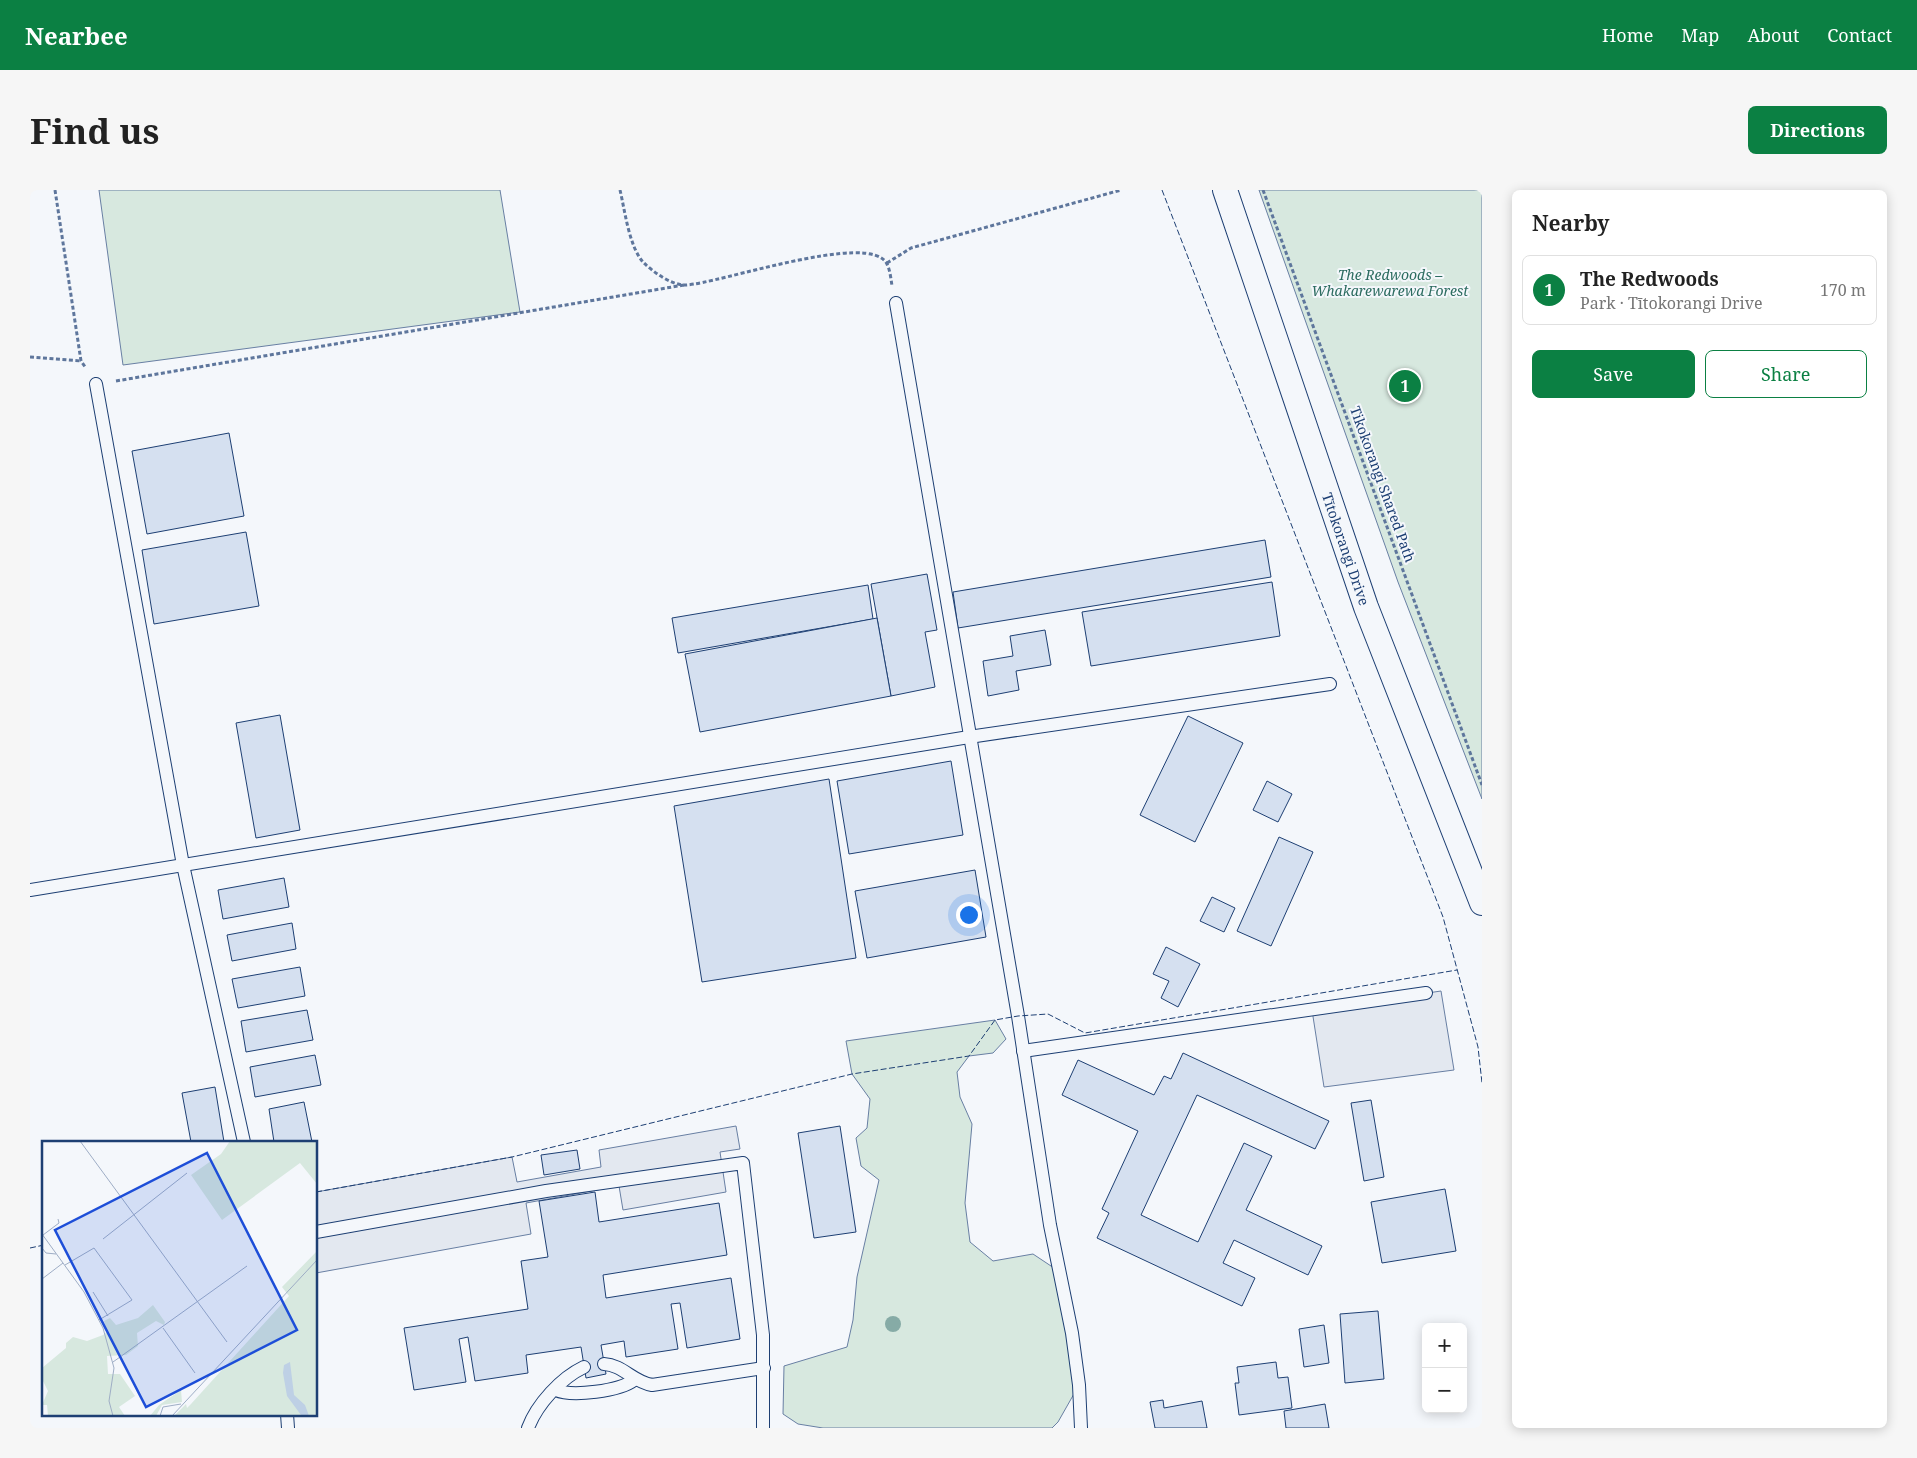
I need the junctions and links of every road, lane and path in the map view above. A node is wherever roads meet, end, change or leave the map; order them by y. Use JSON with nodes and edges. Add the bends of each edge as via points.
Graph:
{"nodes":[{"id":1,"x":55,"y":190,"type":"edge"},
{"id":2,"x":620,"y":190,"type":"edge"},
{"id":3,"x":1121,"y":190,"type":"edge"},
{"id":4,"x":1225,"y":190,"type":"edge"},
{"id":5,"x":1263,"y":190,"type":"edge"},
{"id":6,"x":684,"y":285,"type":"junction"},
{"id":7,"x":896,"y":303,"type":"dead end"},
{"id":8,"x":30,"y":357,"type":"edge"},
{"id":9,"x":81,"y":360,"type":"junction"},
{"id":10,"x":96,"y":384,"type":"junction"},
{"id":11,"x":1330,"y":684,"type":"dead end"},
{"id":12,"x":970,"y":737,"type":"junction"},
{"id":13,"x":1482,"y":785,"type":"edge"},
{"id":14,"x":183,"y":865,"type":"junction"},
{"id":15,"x":30,"y":890,"type":"edge"},
{"id":16,"x":1482,"y":903,"type":"edge"},
{"id":17,"x":1426,"y":993,"type":"dead end"},
{"id":18,"x":1023,"y":1051,"type":"junction"},
{"id":19,"x":244,"y":1141,"type":"edge"},
{"id":20,"x":318,"y":1232,"type":"edge"},
{"id":21,"x":604,"y":1364,"type":"dead end"},
{"id":22,"x":584,"y":1367,"type":"dead end"},
{"id":23,"x":764,"y":1368,"type":"junction"},
{"id":24,"x":634,"y":1380,"type":"junction"},
{"id":25,"x":556,"y":1390,"type":"junction"},
{"id":26,"x":528,"y":1428,"type":"edge"},
{"id":27,"x":763,"y":1428,"type":"edge"},
{"id":28,"x":1081,"y":1428,"type":"edge"}],
"edges":[{"from":1,"to":9,"type":"path"},
{"from":2,"to":6,"type":"path","via":[[631,239],[642,260],[659,276]]},
{"from":3,"to":6,"type":"path","via":[[911,248],[887,262],[879,256],[859,251]]},
{"from":4,"to":16,"type":"street","name":"Tītokorangi Drive","via":[[1366,607]]},
{"from":5,"to":13,"type":"path","name":"Tikokorangi Shared Path"},
{"from":6,"to":10,"type":"path"},
{"from":7,"to":12,"type":"lane"},
{"from":8,"to":9,"type":"path"},
{"from":9,"to":10,"type":"path"},
{"from":10,"to":14,"type":"lane"},
{"from":11,"to":12,"type":"lane"},
{"from":12,"to":14,"type":"lane"},
{"from":12,"to":18,"type":"lane"},
{"from":14,"to":15,"type":"lane"},
{"from":14,"to":19,"type":"lane"},
{"from":17,"to":18,"type":"lane"},
{"from":18,"to":28,"type":"lane","via":[[1050,1225],[1072,1333]]},
{"from":20,"to":23,"type":"lane","via":[[546,1191],[743,1163],[758,1280]]},
{"from":21,"to":24,"type":"lane","via":[[616,1366]]},
{"from":22,"to":25,"type":"lane","via":[[566,1378]]},
{"from":23,"to":24,"type":"lane","via":[[652,1385]]},
{"from":23,"to":27,"type":"lane"},
{"from":24,"to":25,"type":"lane","via":[[625,1386],[574,1394]]},
{"from":25,"to":26,"type":"lane","via":[[540,1407]]}]}
